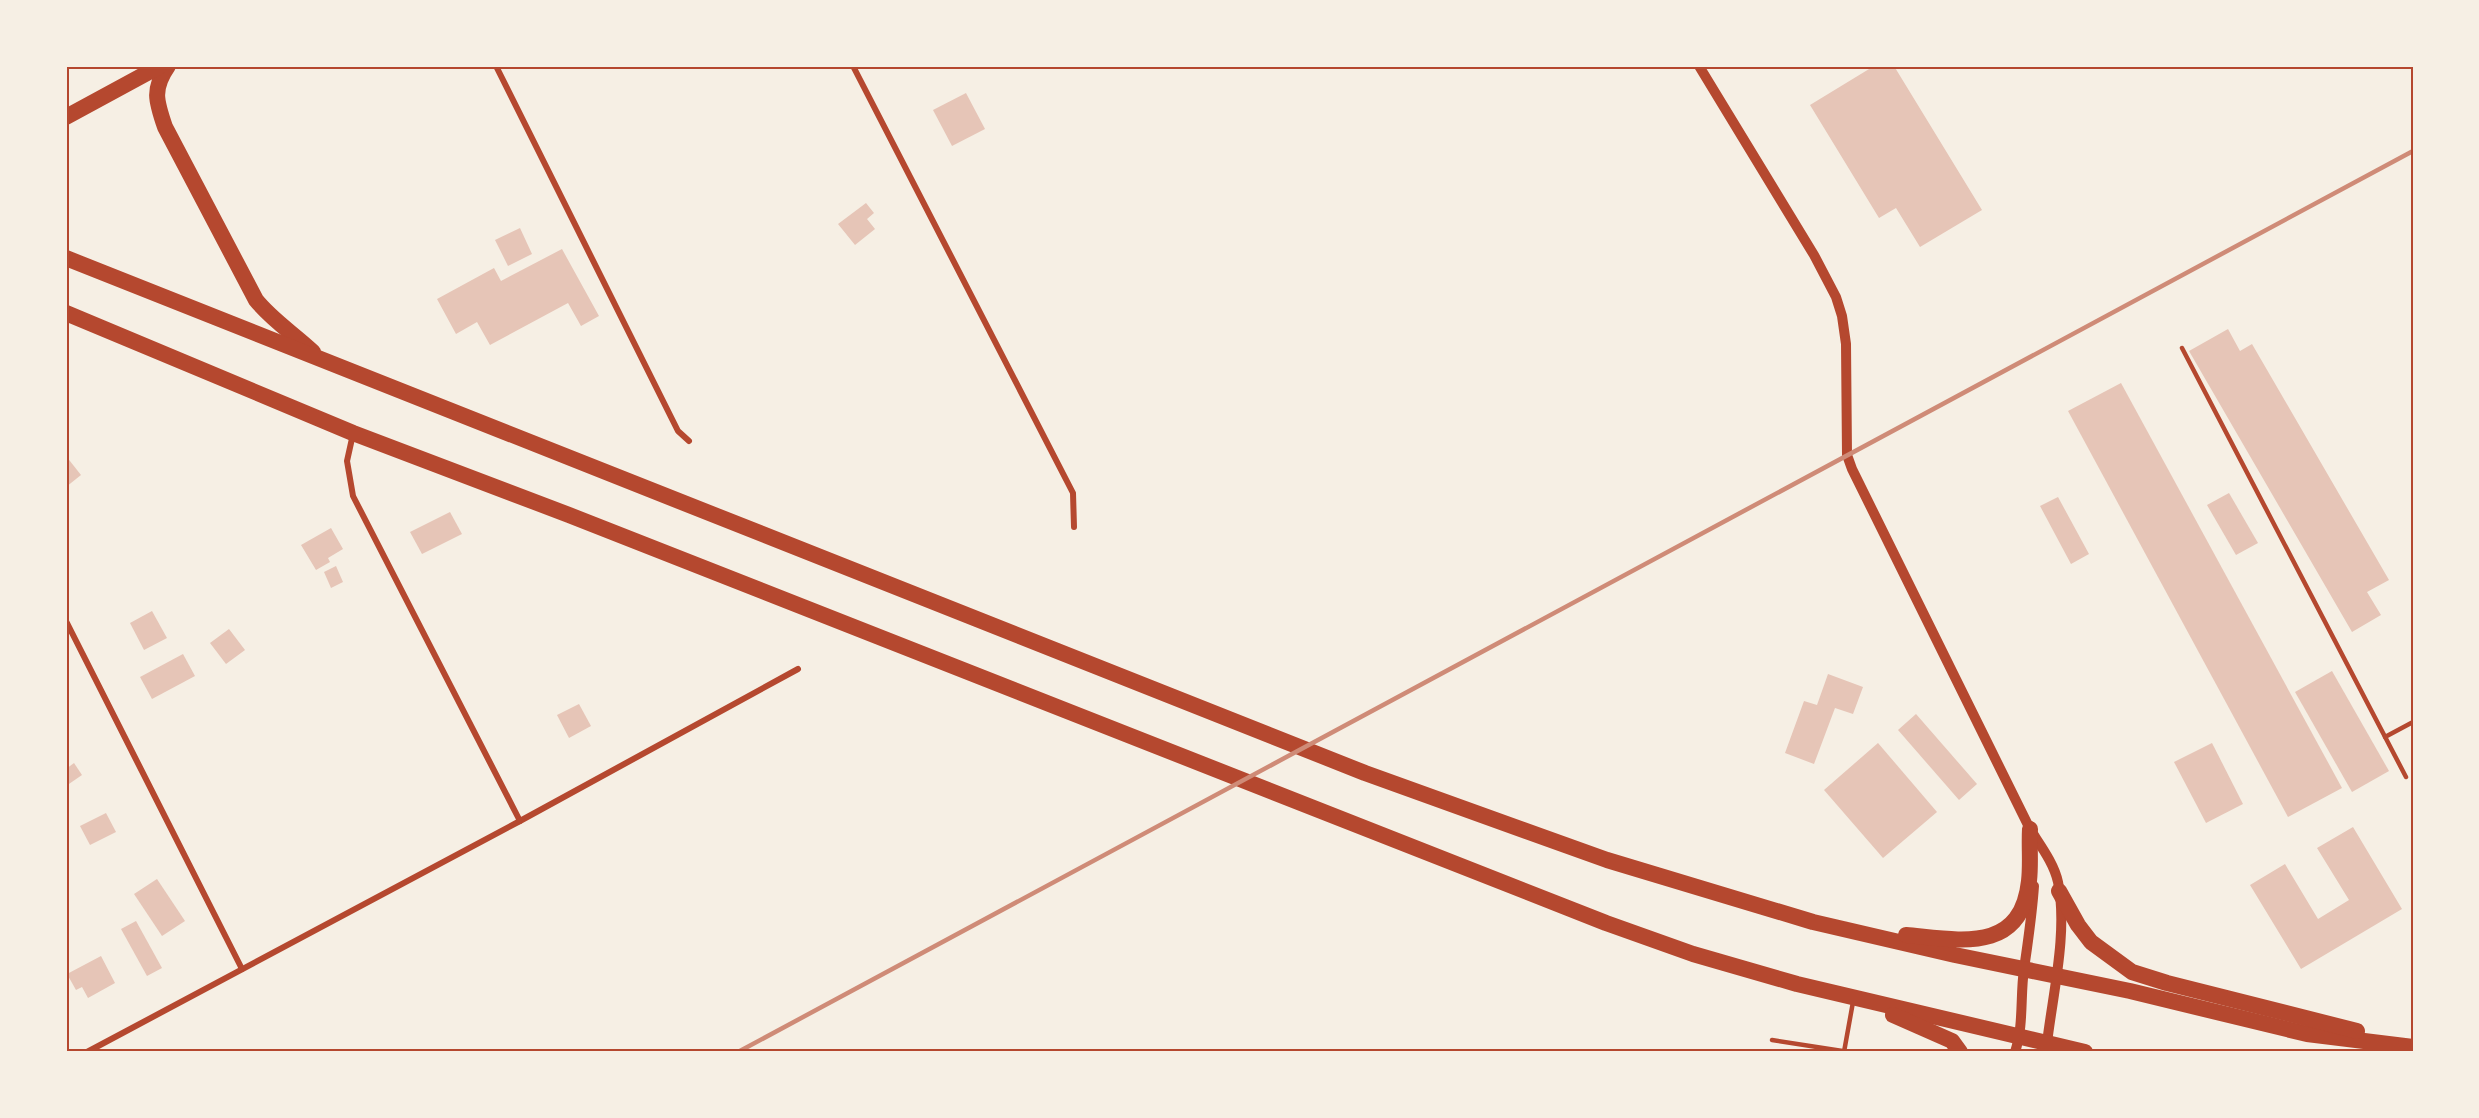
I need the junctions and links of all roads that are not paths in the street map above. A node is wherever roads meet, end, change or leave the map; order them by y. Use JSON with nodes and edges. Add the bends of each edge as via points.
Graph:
{"nodes":[{"id":1,"x":160,"y":66,"type":"edge"},
{"id":2,"x":168,"y":66,"type":"edge"},
{"id":3,"x":496,"y":66,"type":"edge"},
{"id":4,"x":852,"y":66,"type":"edge"},
{"id":5,"x":1699,"y":66,"type":"edge"},
{"id":6,"x":66,"y":117,"type":"edge"},
{"id":7,"x":66,"y":258,"type":"edge"},
{"id":8,"x":66,"y":313,"type":"edge"},
{"id":9,"x":2182,"y":348,"type":"dead end"},
{"id":10,"x":321,"y":358,"type":"junction"},
{"id":11,"x":353,"y":433,"type":"junction"},
{"id":12,"x":689,"y":441,"type":"dead end"},
{"id":13,"x":1074,"y":527,"type":"dead end"},
{"id":14,"x":66,"y":621,"type":"edge"},
{"id":15,"x":798,"y":669,"type":"dead end"},
{"id":16,"x":2413,"y":722,"type":"edge"},
{"id":17,"x":2385,"y":737,"type":"junction"},
{"id":18,"x":2406,"y":777,"type":"dead end"},
{"id":19,"x":520,"y":821,"type":"junction"},
{"id":20,"x":2030,"y":830,"type":"junction"},
{"id":21,"x":2059,"y":891,"type":"junction"},
{"id":22,"x":1848,"y":930,"type":"junction"},
{"id":23,"x":242,"y":969,"type":"junction"},
{"id":24,"x":2024,"y":970,"type":"junction"},
{"id":25,"x":2055,"y":976,"type":"junction"},
{"id":26,"x":1854,"y":998,"type":"junction"},
{"id":27,"x":1772,"y":1040,"type":"dead end"},
{"id":28,"x":2018,"y":1044,"type":"edge"},
{"id":29,"x":1807,"y":1046,"type":"junction"},
{"id":30,"x":2045,"y":1047,"type":"edge"},
{"id":31,"x":2413,"y":1047,"type":"edge"},
{"id":32,"x":87,"y":1052,"type":"edge"},
{"id":33,"x":1806,"y":1052,"type":"edge"},
{"id":34,"x":1846,"y":1052,"type":"edge"},
{"id":35,"x":1960,"y":1052,"type":"edge"},
{"id":36,"x":2085,"y":1052,"type":"edge"}],
"edges":[{"from":1,"to":6,"type":"highway"},
{"from":2,"to":10,"type":"highway","via":[[157,87],[157,104],[165,126],[256,300]]},
{"from":3,"to":12,"type":"street","via":[[678,431]]},
{"from":4,"to":13,"type":"street","via":[[1073,493]]},
{"from":5,"to":20,"type":"street","via":[[1836,297],[1846,344],[1847,455],[1852,469]]},
{"from":7,"to":10,"type":"highway"},
{"from":8,"to":11,"type":"highway"},
{"from":9,"to":17,"type":"lane"},
{"from":10,"to":22,"type":"highway","via":[[1365,773],[1607,860]]},
{"from":11,"to":19,"type":"street","via":[[347,461],[353,496]]},
{"from":11,"to":26,"type":"highway","via":[[601,527],[1486,878],[1693,954]]},
{"from":14,"to":23,"type":"street"},
{"from":15,"to":19,"type":"street"},
{"from":16,"to":17,"type":"lane"},
{"from":17,"to":18,"type":"lane"},
{"from":19,"to":23,"type":"street"},
{"from":20,"to":21,"type":"street","via":[[2047,855]]},
{"from":20,"to":22,"type":"highway","via":[[2026,899],[2012,924],[1999,934],[1966,940]]},
{"from":20,"to":24,"type":"street","via":[[2034,875],[2030,945]]},
{"from":21,"to":25,"type":"street","via":[[2061,915]]},
{"from":21,"to":31,"type":"highway","via":[[2091,942],[2132,972]]},
{"from":22,"to":24,"type":"highway"},
{"from":23,"to":32,"type":"street"},
{"from":24,"to":25,"type":"highway"},
{"from":24,"to":28,"type":"street"},
{"from":25,"to":30,"type":"street"},
{"from":25,"to":31,"type":"highway","via":[[2307,1034]]},
{"from":26,"to":28,"type":"highway"},
{"from":26,"to":34,"type":"lane"},
{"from":26,"to":35,"type":"highway","via":[[1952,1041]]},
{"from":27,"to":29,"type":"lane"},
{"from":28,"to":30,"type":"highway"},
{"from":29,"to":33,"type":"lane"},
{"from":29,"to":34,"type":"lane"},
{"from":30,"to":36,"type":"highway"}]}
